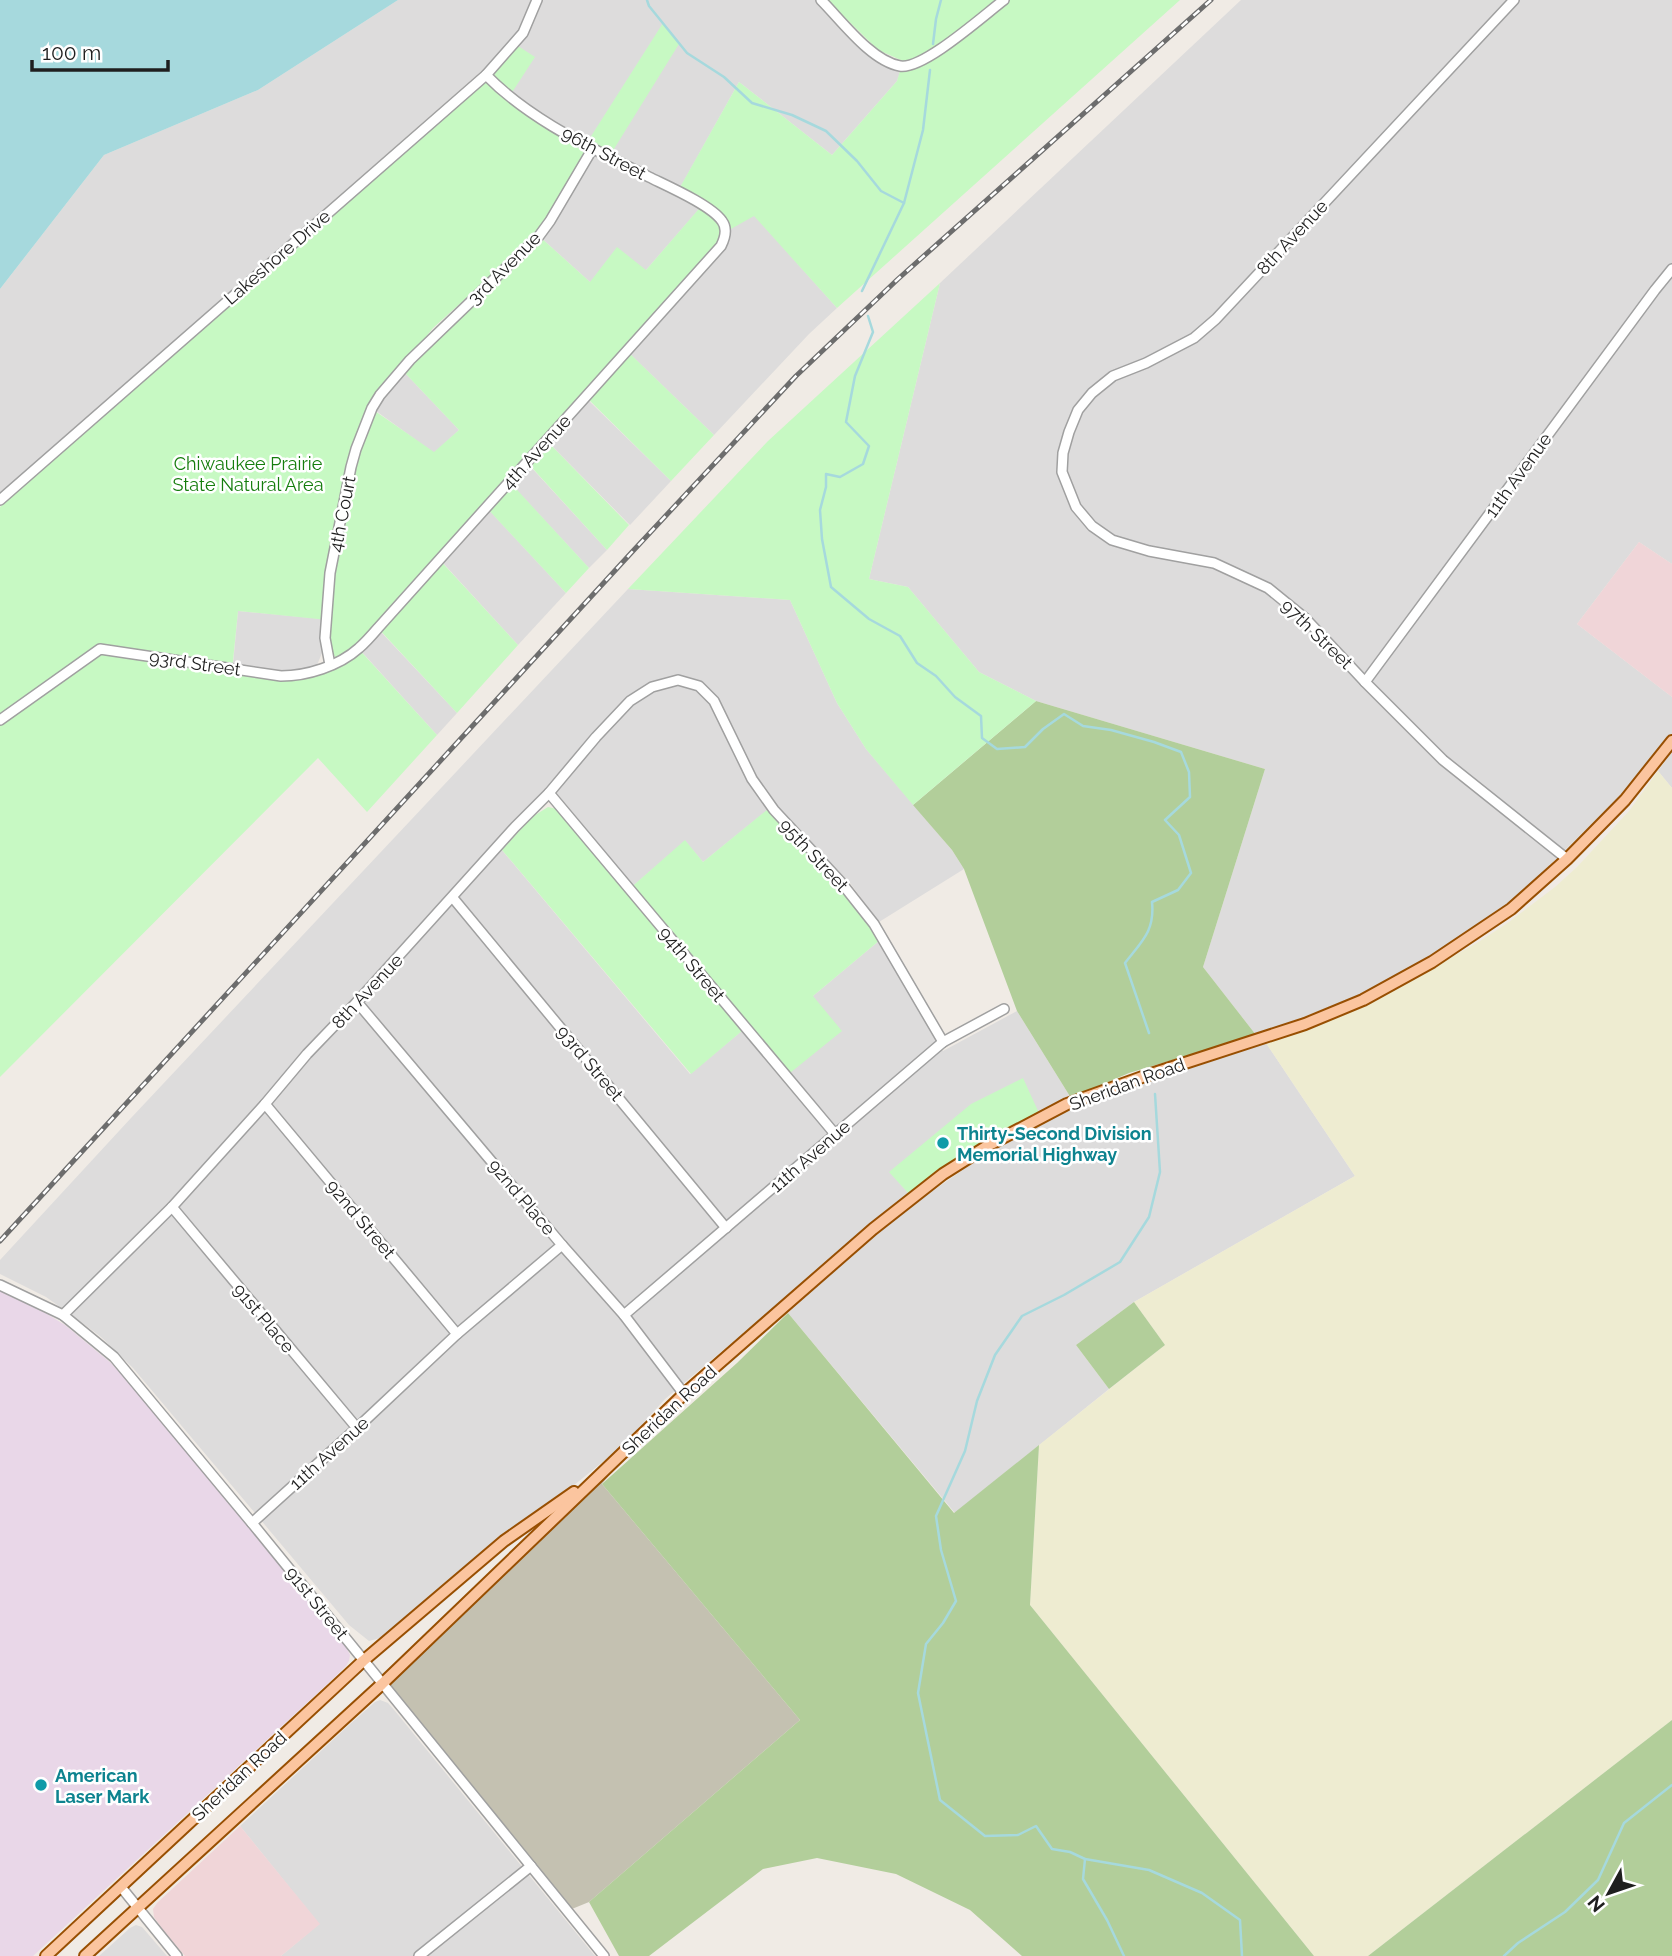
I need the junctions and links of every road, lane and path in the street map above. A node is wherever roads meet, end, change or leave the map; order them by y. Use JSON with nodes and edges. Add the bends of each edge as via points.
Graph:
{"nodes":[{"id":1,"x":537,"y":0,"type":"edge"},
{"id":2,"x":821,"y":0,"type":"edge"},
{"id":3,"x":1004,"y":0,"type":"edge"},
{"id":4,"x":1514,"y":0,"type":"edge"},
{"id":5,"x":486,"y":75,"type":"junction"},
{"id":6,"x":593,"y":148,"type":"junction"},
{"id":7,"x":725,"y":226,"type":"joint"},
{"id":8,"x":1672,"y":269,"type":"edge"},
{"id":9,"x":397,"y":374,"type":"joint"},
{"id":10,"x":1063,"y":453,"type":"joint"},
{"id":11,"x":0,"y":500,"type":"edge"},
{"id":12,"x":330,"y":665,"type":"junction"},
{"id":13,"x":678,"y":680,"type":"joint"},
{"id":14,"x":1365,"y":682,"type":"junction"},
{"id":15,"x":0,"y":720,"type":"edge"},
{"id":16,"x":1672,"y":741,"type":"edge"},
{"id":17,"x":550,"y":793,"type":"junction"},
{"id":18,"x":1567,"y":859,"type":"junction"},
{"id":19,"x":453,"y":898,"type":"junction"},
{"id":20,"x":357,"y":1002,"type":"junction"},
{"id":21,"x":1004,"y":1009,"type":"dead end"},
{"id":22,"x":943,"y":1042,"type":"junction"},
{"id":23,"x":265,"y":1104,"type":"junction"},
{"id":24,"x":835,"y":1134,"type":"junction"},
{"id":25,"x":172,"y":1207,"type":"junction"},
{"id":26,"x":726,"y":1228,"type":"junction"},
{"id":27,"x":562,"y":1245,"type":"junction"},
{"id":28,"x":0,"y":1285,"type":"edge"},
{"id":29,"x":63,"y":1315,"type":"junction"},
{"id":30,"x":624,"y":1315,"type":"junction"},
{"id":31,"x":457,"y":1334,"type":"junction"},
{"id":32,"x":684,"y":1394,"type":"junction"},
{"id":33,"x":357,"y":1428,"type":"junction"},
{"id":34,"x":603,"y":1472,"type":"junction"},
{"id":35,"x":252,"y":1522,"type":"junction"},
{"id":36,"x":363,"y":1661,"type":"junction"},
{"id":37,"x":382,"y":1684,"type":"junction"},
{"id":38,"x":531,"y":1866,"type":"junction"},
{"id":39,"x":121,"y":1887,"type":"junction"},
{"id":40,"x":137,"y":1908,"type":"junction"},
{"id":41,"x":46,"y":1956,"type":"edge"},
{"id":42,"x":85,"y":1956,"type":"edge"},
{"id":43,"x":177,"y":1956,"type":"edge"},
{"id":44,"x":419,"y":1956,"type":"edge"},
{"id":45,"x":604,"y":1956,"type":"edge"}],
"edges":[{"from":1,"to":5,"type":"street","name":"Lakeshore Drive","via":[[523,33]]},
{"from":2,"to":3,"type":"street","via":[[869,48],[901,66],[925,60]]},
{"from":4,"to":10,"type":"street","name":"8th Avenue","via":[[1216,319],[1194,338],[1113,376],[1092,393],[1078,410]]},
{"from":5,"to":6,"type":"street","name":"96th Street","via":[[528,112]]},
{"from":5,"to":11,"type":"street","name":"Lakeshore Drive"},
{"from":6,"to":7,"type":"street","name":"96th Street","via":[[693,200]]},
{"from":6,"to":9,"type":"street","name":"3rd Avenue","via":[[539,236]]},
{"from":7,"to":12,"type":"street","name":"4th Avenue","via":[[725,238],[715,253],[439,561],[359,649]]},
{"from":8,"to":14,"type":"street","name":"11th Avenue"},
{"from":9,"to":12,"type":"street","name":"4th Court","via":[[372,408],[351,467],[326,610],[325,645]]},
{"from":10,"to":14,"type":"street","name":"97th Street","via":[[1062,471],[1068,488],[1076,508],[1092,526],[1112,540],[1214,563],[1268,588],[1306,619]]},
{"from":12,"to":15,"type":"street","name":"93rd Street","via":[[282,676],[100,649]]},
{"from":13,"to":17,"type":"street","name":"8th Avenue","via":[[652,687],[630,701]]},
{"from":13,"to":22,"type":"street","name":"95th Street","via":[[699,686],[714,701],[752,779],[874,924]]},
{"from":14,"to":18,"type":"street","name":"97th Street","via":[[1443,760]]},
{"from":16,"to":18,"type":"main road","name":"Sheridan Road","via":[[1625,800]]},
{"from":17,"to":19,"type":"street","name":"8th Avenue"},
{"from":17,"to":24,"type":"street","name":"94th Street"},
{"from":18,"to":32,"type":"main road","name":"Sheridan Road","via":[[1511,909],[1432,962],[1363,1000],[1306,1024],[1067,1104],[989,1145],[873,1229]]},
{"from":19,"to":20,"type":"street","name":"8th Avenue"},
{"from":19,"to":26,"type":"street","name":"93rd Street"},
{"from":20,"to":23,"type":"street","name":"8th Avenue"},
{"from":20,"to":27,"type":"street","name":"92nd Place"},
{"from":21,"to":22,"type":"street","name":"11th Avenue"},
{"from":22,"to":24,"type":"street","name":"11th Avenue"},
{"from":23,"to":25,"type":"street","name":"8th Avenue"},
{"from":23,"to":31,"type":"street","name":"92nd Street"},
{"from":24,"to":26,"type":"street","name":"11th Avenue"},
{"from":25,"to":29,"type":"street","name":"8th Avenue"},
{"from":25,"to":33,"type":"street","name":"91st Place"},
{"from":26,"to":30,"type":"street","name":"11th Avenue"},
{"from":27,"to":30,"type":"street","name":"92nd Place"},
{"from":27,"to":31,"type":"street","name":"11th Avenue"},
{"from":28,"to":29,"type":"street","name":"91st Street"},
{"from":29,"to":35,"type":"street","name":"91st Street","via":[[114,1357]]},
{"from":30,"to":32,"type":"street","name":"92nd Place"},
{"from":31,"to":33,"type":"street","name":"11th Avenue"},
{"from":32,"to":34,"type":"main road","name":"Sheridan Road"},
{"from":33,"to":35,"type":"street","name":"11th Avenue"},
{"from":34,"to":36,"type":"main road","name":"Sheridan Road","via":[[504,1541]]},
{"from":34,"to":37,"type":"main road","name":"Sheridan Road"},
{"from":35,"to":36,"type":"street","name":"91st Street"},
{"from":36,"to":37,"type":"street","name":"91st Street"},
{"from":36,"to":39,"type":"main road","name":"Sheridan Road"},
{"from":37,"to":38,"type":"street","name":"91st Street"},
{"from":37,"to":40,"type":"main road","name":"Sheridan Road"},
{"from":38,"to":44,"type":"street"},
{"from":38,"to":45,"type":"street","name":"91st Street"},
{"from":39,"to":40,"type":"street"},
{"from":39,"to":41,"type":"main road","name":"Sheridan Road"},
{"from":40,"to":42,"type":"main road","name":"Sheridan Road"},
{"from":40,"to":43,"type":"street"}]}
